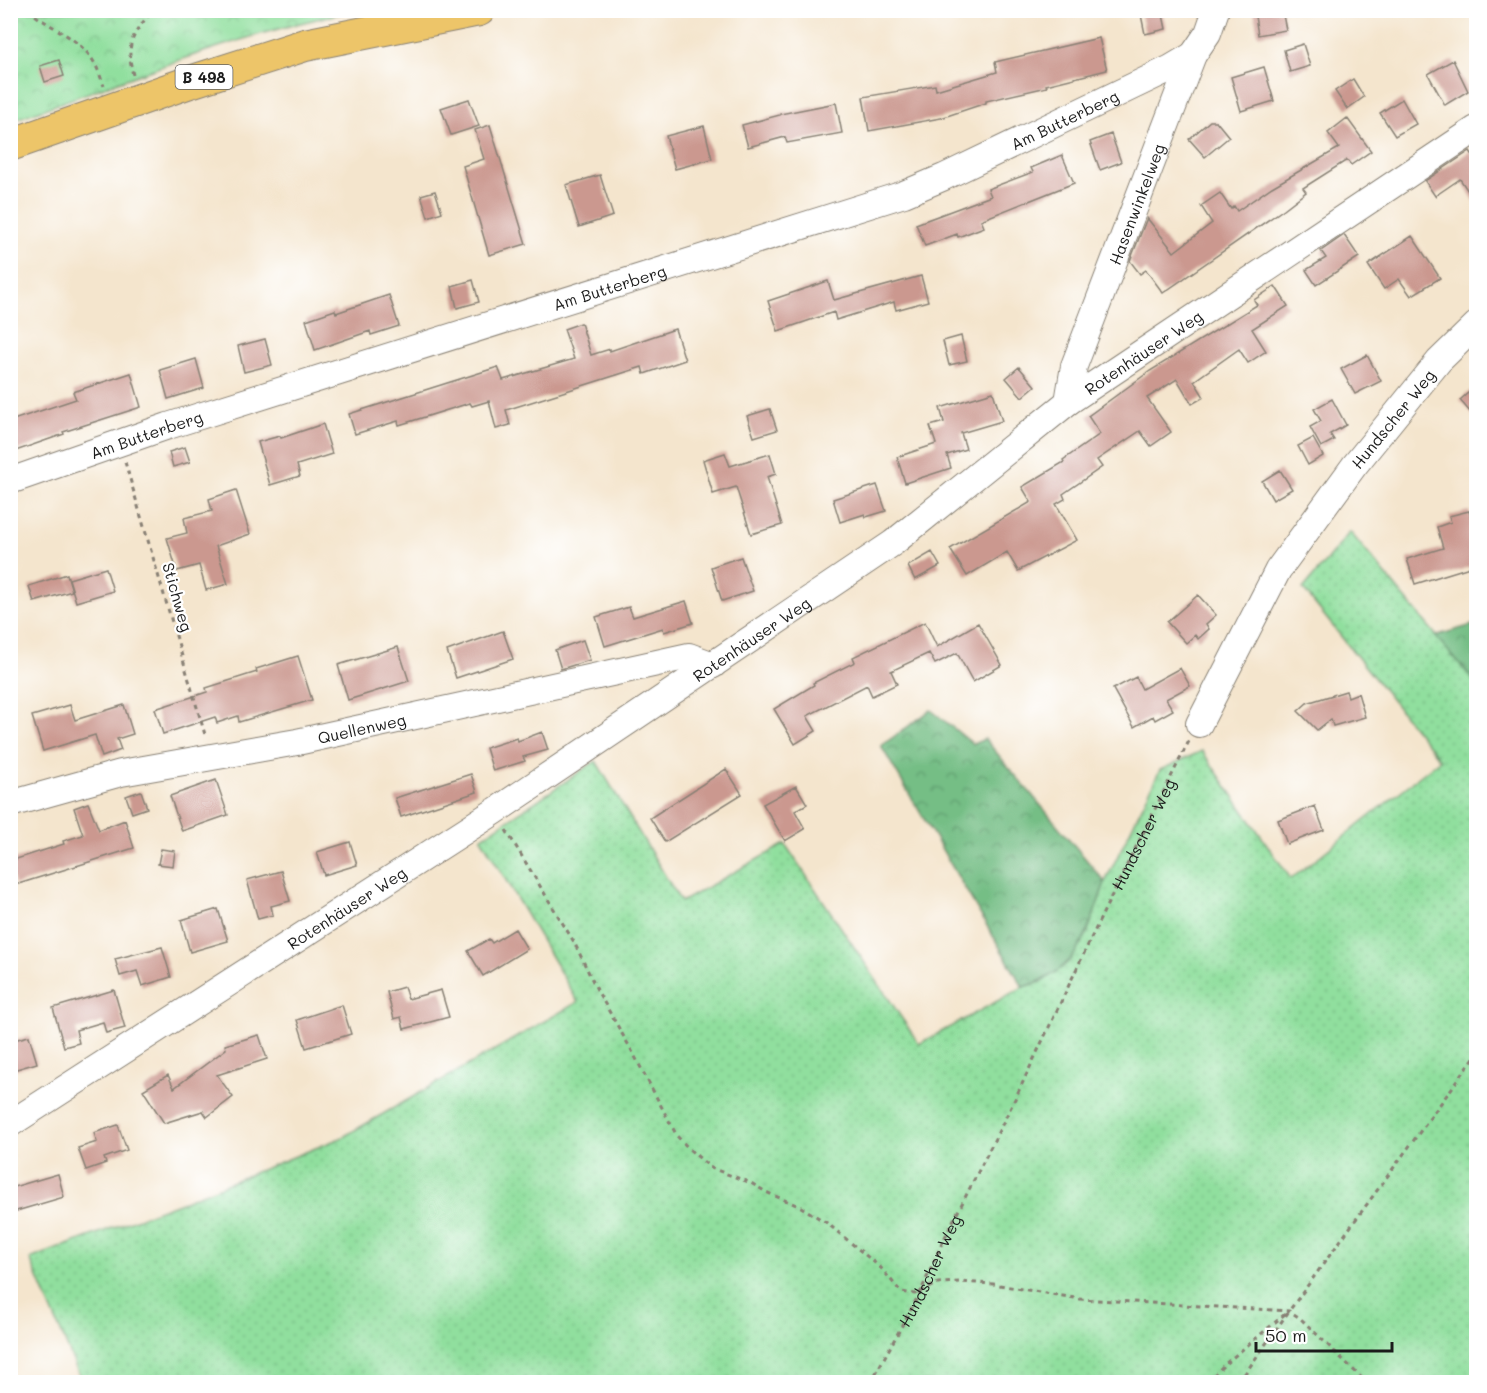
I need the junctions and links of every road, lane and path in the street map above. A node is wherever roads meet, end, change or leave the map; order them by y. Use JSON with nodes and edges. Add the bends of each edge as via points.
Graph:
{"nodes":[{"id":1,"x":28,"y":10,"type":"edge"},
{"id":2,"x":153,"y":10,"type":"edge"},
{"id":3,"x":478,"y":10,"type":"edge"},
{"id":4,"x":1216,"y":10,"type":"edge"},
{"id":5,"x":1192,"y":55,"type":"junction"},
{"id":6,"x":135,"y":84,"type":"dead end"},
{"id":7,"x":107,"y":93,"type":"dead end"},
{"id":8,"x":1476,"y":129,"type":"edge"},
{"id":9,"x":10,"y":145,"type":"edge"},
{"id":10,"x":1476,"y":326,"type":"edge"},
{"id":11,"x":1068,"y":402,"type":"junction"},
{"id":12,"x":120,"y":443,"type":"junction"},
{"id":13,"x":10,"y":481,"type":"edge"},
{"id":14,"x":712,"y":665,"type":"junction"},
{"id":15,"x":1198,"y":724,"type":"joint"},
{"id":16,"x":212,"y":758,"type":"junction"},
{"id":17,"x":10,"y":804,"type":"edge"},
{"id":18,"x":494,"y":812,"type":"junction"},
{"id":19,"x":1476,"y":1055,"type":"edge"},
{"id":20,"x":10,"y":1124,"type":"edge"},
{"id":21,"x":921,"y":1291,"type":"junction"},
{"id":22,"x":1289,"y":1311,"type":"junction"},
{"id":23,"x":871,"y":1383,"type":"edge"},
{"id":24,"x":1207,"y":1383,"type":"edge"},
{"id":25,"x":1239,"y":1383,"type":"edge"},
{"id":26,"x":1366,"y":1383,"type":"edge"}],
"edges":[{"from":1,"to":7,"type":"path","via":[[86,51]]},
{"from":2,"to":6,"type":"path","via":[[129,45]]},
{"from":3,"to":9,"type":"main road","number":"B 498","via":[[305,45]]},
{"from":4,"to":5,"type":"street","name":"Hasenwinkelweg","via":[[1208,33]]},
{"from":5,"to":11,"type":"street","name":"Hasenwinkelweg","via":[[1074,366]]},
{"from":5,"to":12,"type":"street","name":"Am Butterberg","via":[[904,194]]},
{"from":8,"to":11,"type":"street","name":"Rotenhäuser Weg"},
{"from":10,"to":15,"type":"street","name":"Hundscher Weg","via":[[1432,369],[1278,570]]},
{"from":11,"to":14,"type":"street","name":"Rotenhäuser Weg","via":[[893,543]]},
{"from":12,"to":13,"type":"street","name":"Am Butterberg"},
{"from":12,"to":16,"type":"path","name":"Stichweg"},
{"from":14,"to":16,"type":"street","name":"Quellenweg","via":[[690,656]]},
{"from":14,"to":18,"type":"street","name":"Rotenhäuser Weg"},
{"from":15,"to":21,"type":"path","name":"Hundscher Weg"},
{"from":16,"to":17,"type":"street","name":"Quellenweg","via":[[122,773]]},
{"from":18,"to":20,"type":"street","name":"Rotenhäuser Weg"},
{"from":18,"to":21,"type":"path","via":[[574,942],[677,1136],[711,1168],[751,1183],[826,1223],[881,1268],[901,1292]]},
{"from":19,"to":22,"type":"path"},
{"from":21,"to":22,"type":"path","via":[[938,1283],[960,1282],[1080,1299]]},
{"from":21,"to":23,"type":"path","name":"Hundscher Weg"},
{"from":22,"to":24,"type":"path"},
{"from":22,"to":25,"type":"path"},
{"from":22,"to":26,"type":"path"}]}
